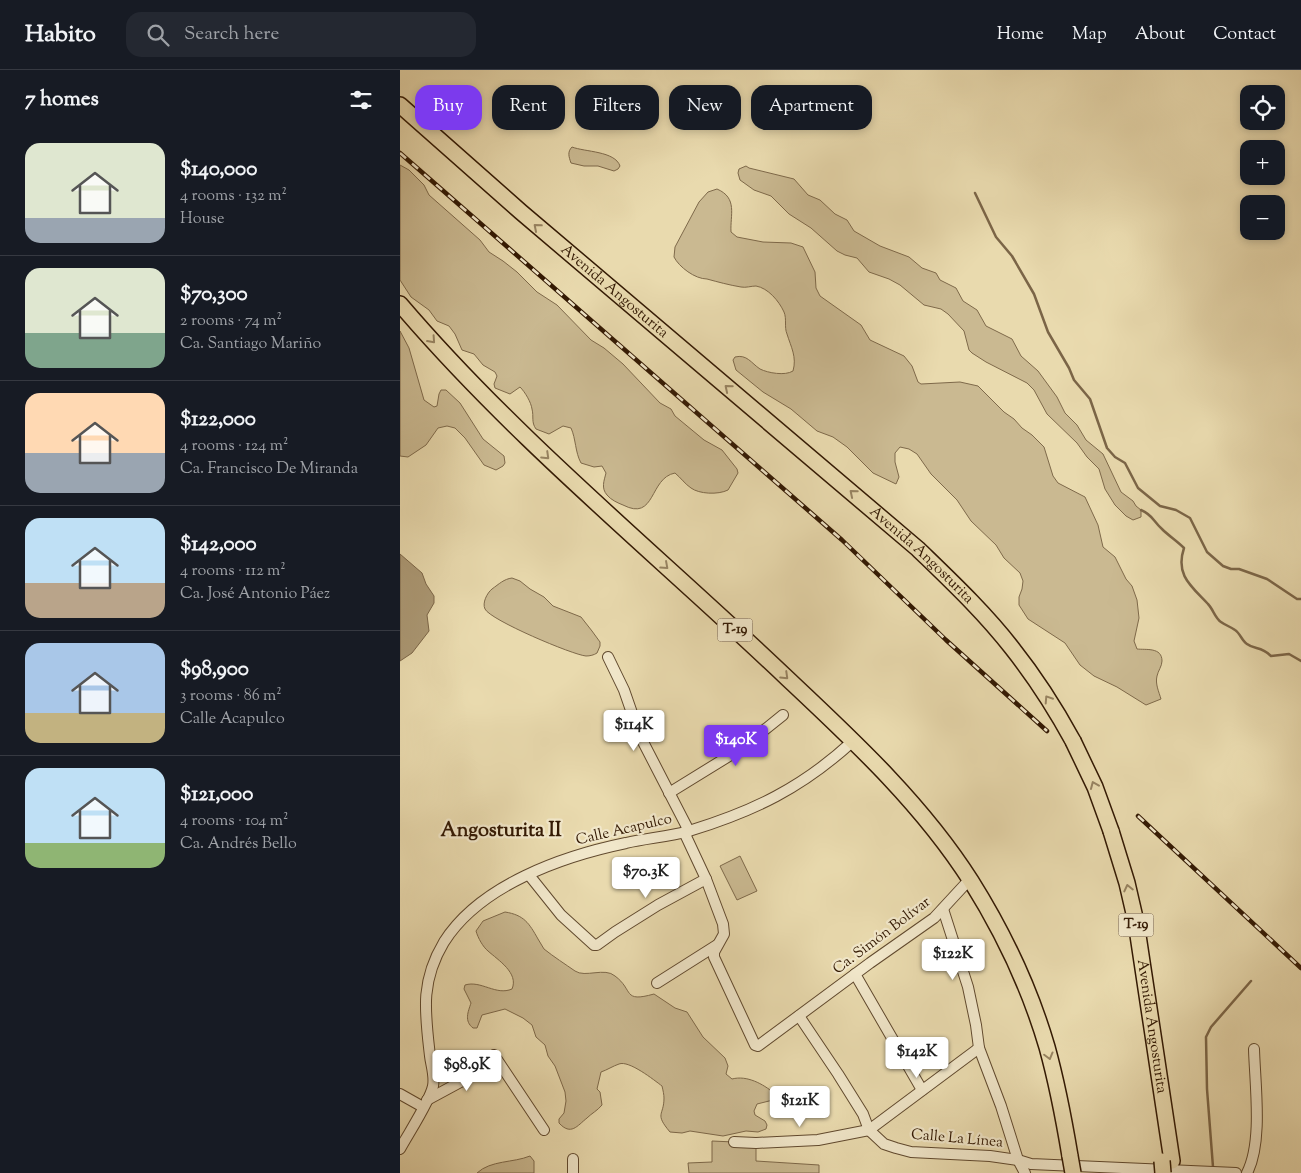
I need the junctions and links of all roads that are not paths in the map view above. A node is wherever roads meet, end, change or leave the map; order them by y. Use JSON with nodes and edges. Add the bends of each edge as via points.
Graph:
{"nodes":[{"id":1,"x":400,"y":105,"type":"edge"},
{"id":2,"x":400,"y":304,"type":"edge"},
{"id":3,"x":608,"y":657,"type":"dead end"},
{"id":4,"x":783,"y":715,"type":"dead end"},
{"id":5,"x":853,"y":741,"type":"junction"},
{"id":6,"x":669,"y":793,"type":"junction"},
{"id":7,"x":686,"y":831,"type":"junction"},
{"id":8,"x":529,"y":875,"type":"junction"},
{"id":9,"x":706,"y":879,"type":"junction"},
{"id":10,"x":970,"y":879,"type":"junction"},
{"id":11,"x":943,"y":909,"type":"junction"},
{"id":12,"x":718,"y":944,"type":"junction"},
{"id":13,"x":855,"y":974,"type":"junction"},
{"id":14,"x":657,"y":983,"type":"dead end"},
{"id":15,"x":799,"y":1016,"type":"junction"},
{"id":16,"x":979,"y":1048,"type":"junction"},
{"id":17,"x":1254,"y":1050,"type":"dead end"},
{"id":18,"x":922,"y":1090,"type":"junction"},
{"id":19,"x":400,"y":1094,"type":"edge"},
{"id":20,"x":425,"y":1103,"type":"junction"},
{"id":21,"x":544,"y":1130,"type":"dead end"},
{"id":22,"x":869,"y":1130,"type":"junction"},
{"id":23,"x":734,"y":1142,"type":"dead end"},
{"id":24,"x":400,"y":1149,"type":"edge"},
{"id":25,"x":573,"y":1159,"type":"dead end"},
{"id":26,"x":1018,"y":1160,"type":"junction"},
{"id":27,"x":1168,"y":1167,"type":"edge"},
{"id":28,"x":1024,"y":1171,"type":"edge"},
{"id":29,"x":1218,"y":1172,"type":"edge"},
{"id":30,"x":573,"y":1173,"type":"edge"},
{"id":31,"x":1073,"y":1173,"type":"edge"},
{"id":32,"x":1101,"y":1173,"type":"edge"},
{"id":33,"x":1236,"y":1173,"type":"edge"},
{"id":34,"x":1247,"y":1173,"type":"edge"}],
"edges":[{"from":27,"to":1,"type":"highway","name":"Avenida Angosturita","number":"T-19","one_way":true,"bridge":true,"via":[[1151,1022],[1127,883],[1095,787],[1073,741],[1012,647],[918,549],[528,219]]},
{"from":2,"to":5,"type":"highway","number":"T-19","one_way":true,"via":[[450,361],[550,460]]},
{"from":3,"to":6,"type":"street","via":[[640,736]]},
{"from":4,"to":6,"type":"street","via":[[742,748]]},
{"from":5,"to":7,"type":"street","name":"Calle Acapulco","via":[[793,788],[752,808]]},
{"from":5,"to":10,"type":"highway","number":"T-19","via":[[922,814]]},
{"from":6,"to":7,"type":"street"},
{"from":7,"to":8,"type":"street","name":"Calle Acapulco","via":[[600,849]]},
{"from":7,"to":9,"type":"street"},
{"from":8,"to":9,"type":"street","via":[[561,915],[597,945],[658,905]]},
{"from":8,"to":20,"type":"street","name":"Calle Acapulco","via":[[494,895],[464,919],[433,963],[425,1002],[433,1086]]},
{"from":9,"to":12,"type":"street","via":[[723,924],[724,934]]},
{"from":10,"to":11,"type":"street","name":"Ca. Simón Bolívar"},
{"from":10,"to":31,"type":"highway","number":"T-19","one_way":true,"bridge":true,"via":[[1035,1010],[1052,1067]]},
{"from":11,"to":13,"type":"street","name":"Ca. Simón Bolívar"},
{"from":11,"to":16,"type":"street","via":[[968,987]]},
{"from":12,"to":14,"type":"street"},
{"from":12,"to":15,"type":"street","name":"Ca. Simón Bolívar","via":[[714,957],[755,1045]]},
{"from":13,"to":15,"type":"street","name":"Ca. Simón Bolívar"},
{"from":13,"to":18,"type":"street"},
{"from":15,"to":22,"type":"street","via":[[838,1074]]},
{"from":16,"to":18,"type":"street"},
{"from":16,"to":26,"type":"street"},
{"from":17,"to":34,"type":"street","via":[[1256,1142],[1254,1158]]},
{"from":18,"to":22,"type":"street"},
{"from":19,"to":20,"type":"street"},
{"from":20,"to":21,"type":"street","via":[[464,1080],[494,1055]]},
{"from":20,"to":24,"type":"street","name":"Calle Acapulco"},
{"from":22,"to":23,"type":"street","via":[[818,1140]]},
{"from":22,"to":26,"type":"street","name":"Calle La Línea","via":[[884,1144],[902,1150]]},
{"from":25,"to":30,"type":"street"},
{"from":26,"to":28,"type":"street"},
{"from":26,"to":29,"type":"street","name":"Calle La Línea","via":[[1031,1164]]},
{"from":28,"to":32,"type":"street"},
{"from":29,"to":33,"type":"street","name":"Calle La Línea"}]}
